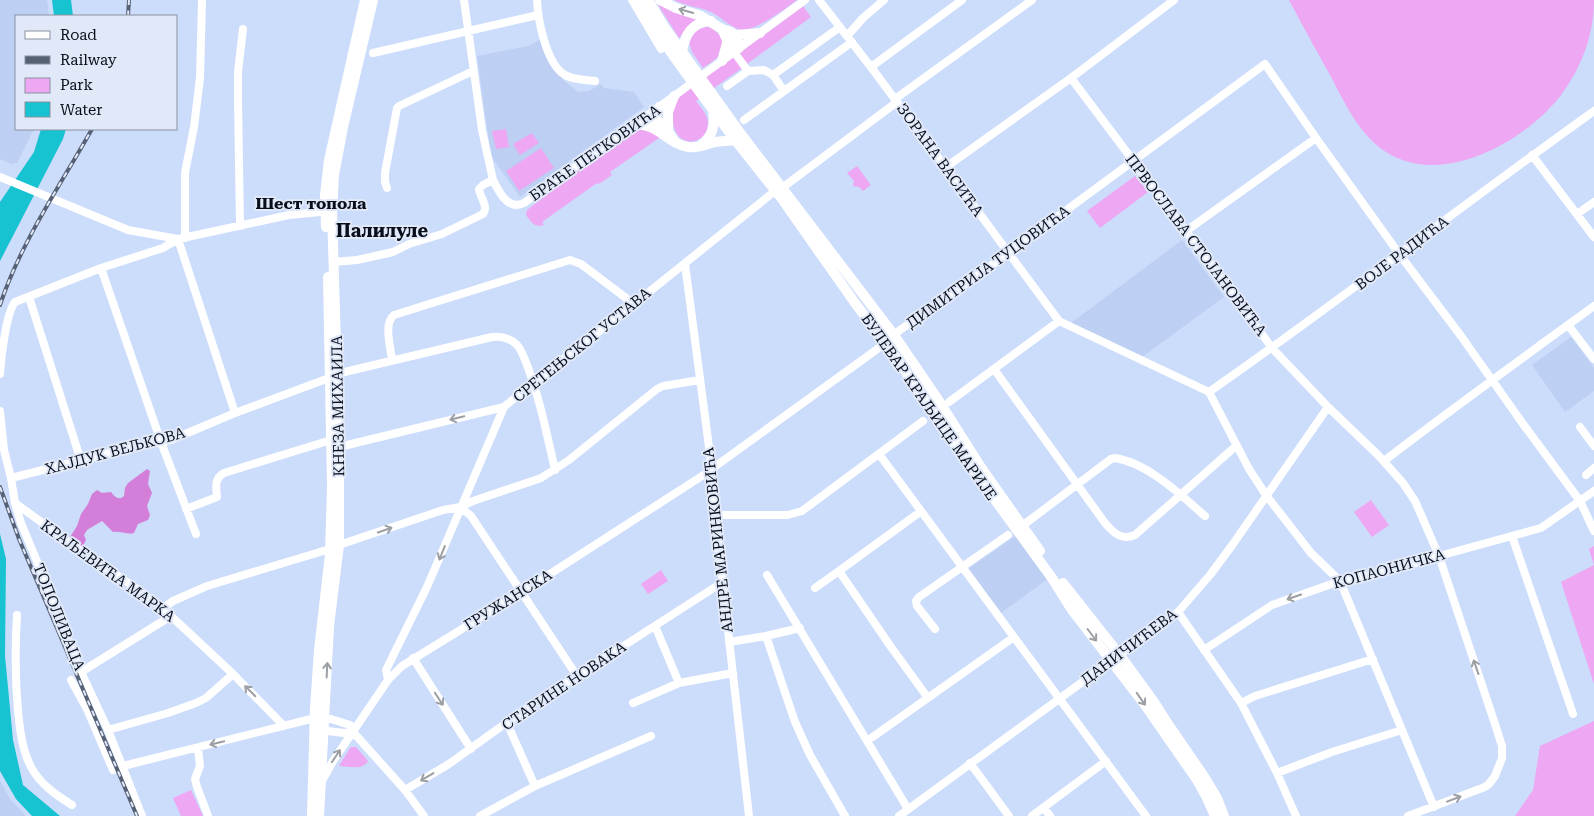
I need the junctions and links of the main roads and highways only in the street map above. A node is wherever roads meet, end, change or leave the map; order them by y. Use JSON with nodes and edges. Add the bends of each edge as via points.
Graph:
{"nodes":[{"id":1,"x":365,"y":0,"type":"edge"},
{"id":2,"x":373,"y":0,"type":"edge"},
{"id":3,"x":639,"y":0,"type":"edge"},
{"id":4,"x":648,"y":0,"type":"edge"},
{"id":5,"x":660,"y":0,"type":"edge"},
{"id":6,"x":711,"y":21,"type":"junction"},
{"id":7,"x":722,"y":29,"type":"junction"},
{"id":8,"x":760,"y":33,"type":"road end"},
{"id":9,"x":736,"y":35,"type":"junction"},
{"id":10,"x":727,"y":43,"type":"junction"},
{"id":11,"x":682,"y":52,"type":"junction"},
{"id":12,"x":722,"y":61,"type":"road end"},
{"id":13,"x":690,"y":70,"type":"junction"},
{"id":14,"x":674,"y":96,"type":"road end"},
{"id":15,"x":708,"y":96,"type":"junction"},
{"id":16,"x":659,"y":107,"type":"road end"},
{"id":17,"x":713,"y":111,"type":"junction"},
{"id":18,"x":634,"y":125,"type":"road end"},
{"id":19,"x":665,"y":132,"type":"junction"},
{"id":20,"x":736,"y":140,"type":"junction"},
{"id":21,"x":699,"y":147,"type":"junction"},
{"id":22,"x":779,"y":190,"type":"junction"},
{"id":23,"x":329,"y":211,"type":"junction"},
{"id":24,"x":333,"y":376,"type":"junction"},
{"id":25,"x":1115,"y":658,"type":"junction"},
{"id":26,"x":319,"y":730,"type":"junction"},
{"id":27,"x":312,"y":816,"type":"edge"},
{"id":28,"x":319,"y":816,"type":"edge"},
{"id":29,"x":1215,"y":816,"type":"edge"},
{"id":30,"x":1224,"y":816,"type":"edge"}],
"edges":[{"from":1,"to":23,"type":"main road","name":"КНЕЗА МИХАИЛА","via":[[329,160],[326,178]]},
{"from":2,"to":23,"type":"main road","name":"КНЕЗА МИХАИЛА","via":[[343,127]]},
{"from":3,"to":13,"type":"main road","name":"БУЛЕВАР КРАЉИЦЕ МАРИЈЕ","via":[[656,30]]},
{"from":4,"to":11,"type":"main road","name":"БУЛЕВАР КРАЉИЦЕ МАРИЈЕ"},
{"from":6,"to":5,"type":"main road","one_way":true},
{"from":6,"to":7,"type":"main road"},
{"from":6,"to":11,"type":"main road","via":[[692,28]]},
{"from":7,"to":9,"type":"main road"},
{"from":7,"to":10,"type":"main road"},
{"from":8,"to":9,"type":"main road"},
{"from":9,"to":10,"type":"main road","via":[[736,50]]},
{"from":10,"to":12,"type":"main road"},
{"from":11,"to":13,"type":"main road","name":"БУЛЕВАР КРАЉИЦЕ МАРИЈЕ"},
{"from":13,"to":15,"type":"main road","name":"БУЛЕВАР КРАЉИЦЕ МАРИЈЕ"},
{"from":14,"to":19,"type":"main road"},
{"from":15,"to":17,"type":"main road","name":"БУЛЕВАР КРАЉИЦЕ МАРИЈЕ"},
{"from":15,"to":22,"type":"main road","name":"БУЛЕВАР КРАЉИЦЕ МАРИЈЕ"},
{"from":16,"to":19,"type":"main road","via":[[649,118],[662,123]]},
{"from":17,"to":20,"type":"main road","name":"БУЛЕВАР КРАЉИЦЕ МАРИЈЕ"},
{"from":17,"to":21,"type":"main road","via":[[712,131]]},
{"from":18,"to":19,"type":"main road"},
{"from":19,"to":21,"type":"main road","via":[[676,143]]},
{"from":20,"to":21,"type":"main road"},
{"from":20,"to":22,"type":"main road","name":"БУЛЕВАР КРАЉИЦЕ МАРИЈЕ"},
{"from":22,"to":25,"type":"main road","name":"БУЛЕВАР КРАЉИЦЕ МАРИЈЕ","via":[[894,335],[982,469]]},
{"from":22,"to":25,"type":"main road","name":"БУЛЕВАР КРАЉИЦЕ МАРИЈЕ","one_way":true,"via":[[1072,610]]},
{"from":23,"to":24,"type":"main road","name":"КНЕЗА МИХАИЛА","via":[[328,297]]},
{"from":23,"to":24,"type":"main road","name":"КНЕЗА МИХАИЛА","via":[[336,299]]},
{"from":24,"to":26,"type":"main road","name":"КНЕЗА МИХАИЛА","via":[[335,547],[319,650]]},
{"from":25,"to":29,"type":"main road","name":"БУЛЕВАР КРАЉИЦЕ МАРИЈЕ","one_way":true,"via":[[1193,774]]},
{"from":25,"to":30,"type":"main road","name":"БУЛЕВАР КРАЉИЦЕ МАРИЈЕ","via":[[1154,702],[1205,778]]},
{"from":26,"to":27,"type":"main road","name":"КНЕЗА МИХАИЛА"},
{"from":26,"to":28,"type":"main road","name":"КНЕЗА МИХАИЛА"}]}
